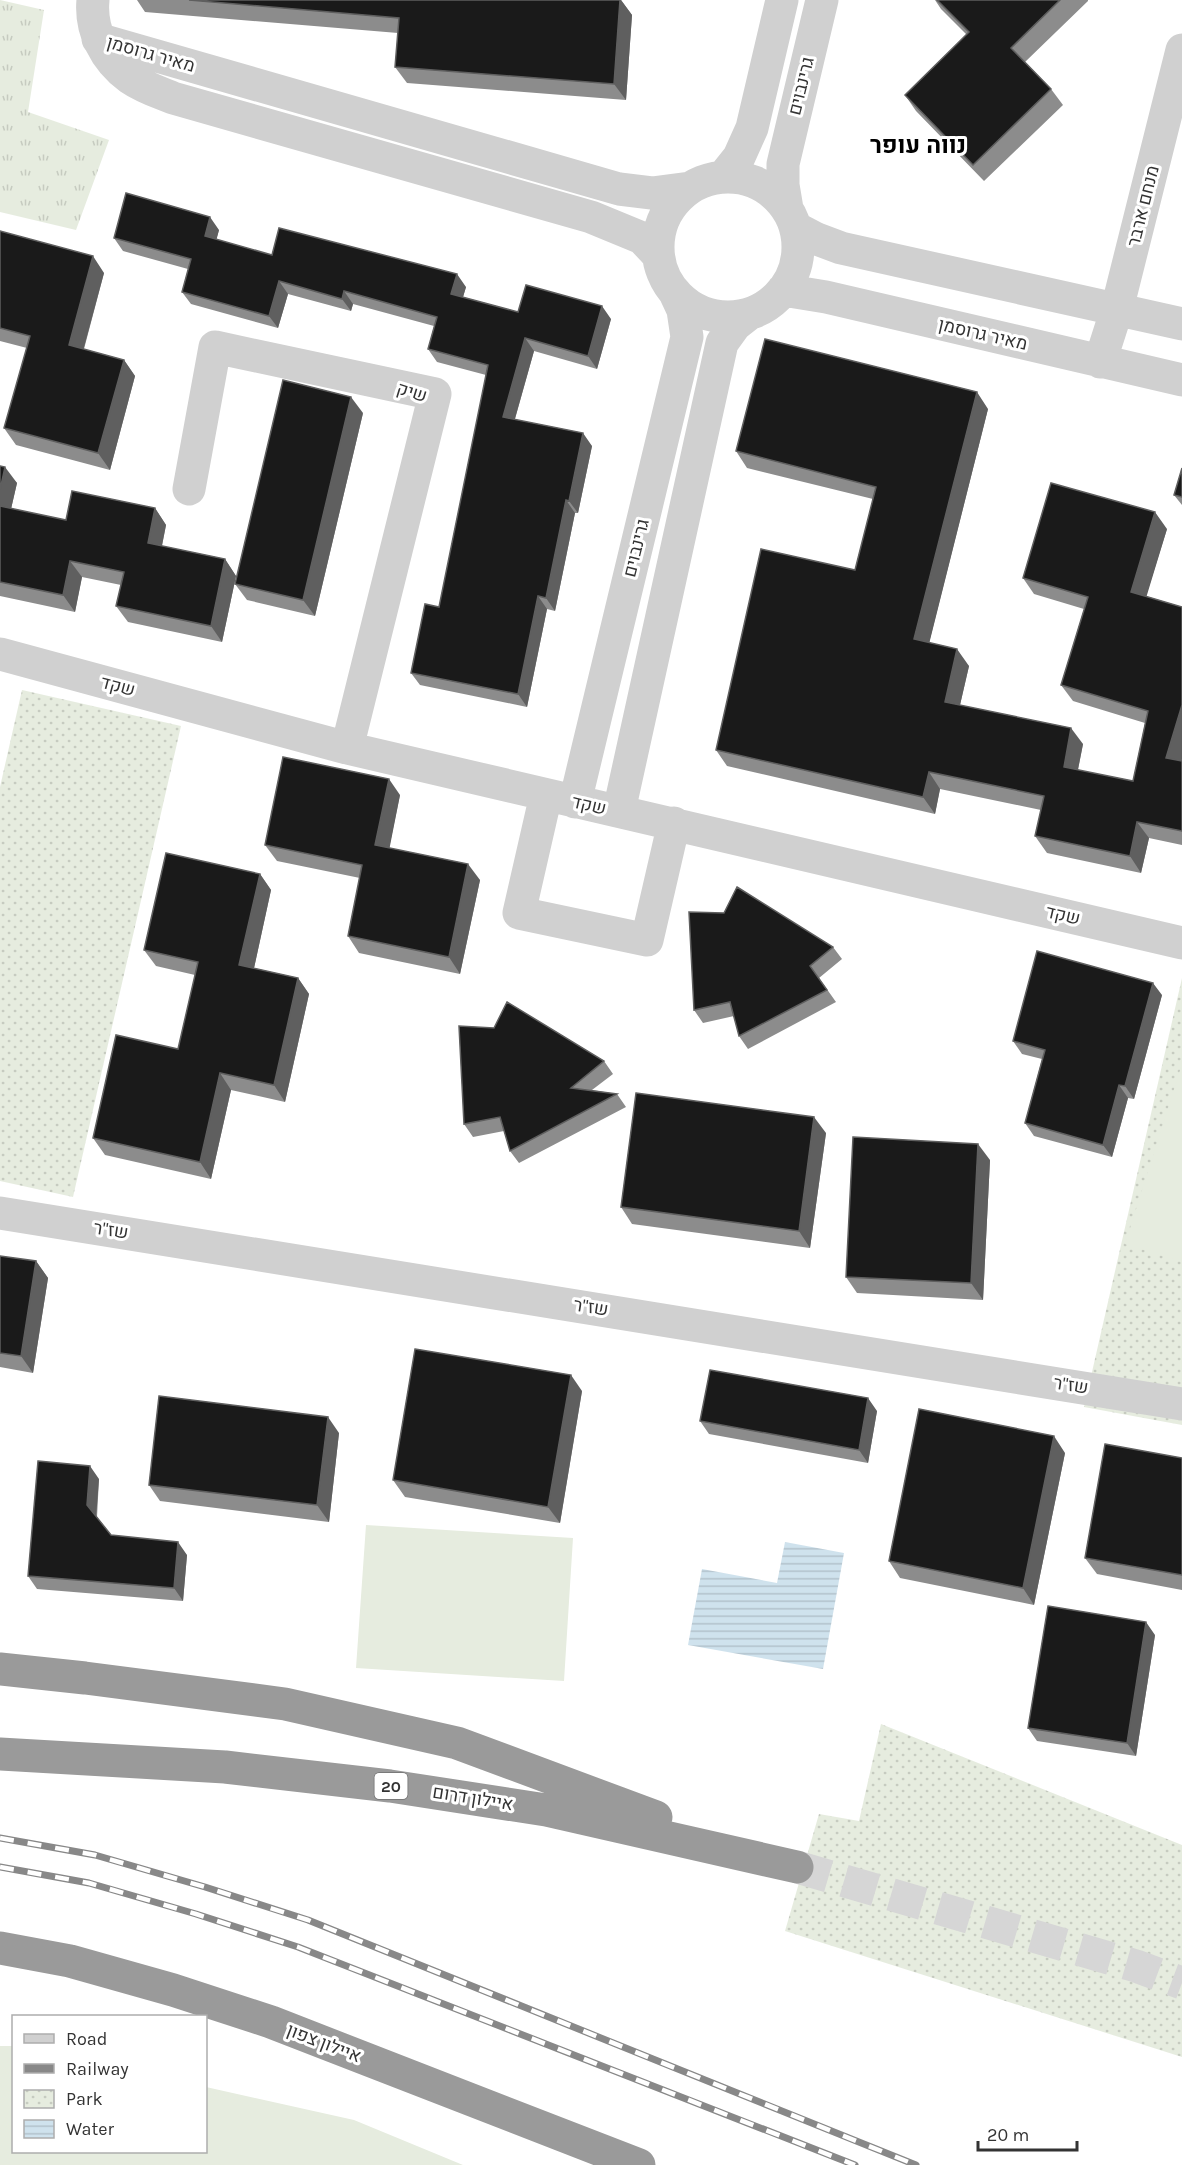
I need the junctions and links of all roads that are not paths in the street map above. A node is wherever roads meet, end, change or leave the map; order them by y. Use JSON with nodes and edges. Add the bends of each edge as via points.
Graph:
{"nodes":[{"id":1,"x":93,"y":0,"type":"edge"},
{"id":2,"x":782,"y":0,"type":"edge"},
{"id":3,"x":822,"y":0,"type":"edge"},
{"id":4,"x":98,"y":39,"type":"junction"},
{"id":5,"x":1182,"y":50,"type":"edge"},
{"id":6,"x":723,"y":177,"type":"junction"},
{"id":7,"x":690,"y":188,"type":"junction"},
{"id":8,"x":792,"y":218,"type":"junction"},
{"id":9,"x":658,"y":255,"type":"junction"},
{"id":10,"x":783,"y":290,"type":"junction"},
{"id":11,"x":676,"y":295,"type":"junction"},
{"id":12,"x":1118,"y":309,"type":"junction"},
{"id":13,"x":749,"y":314,"type":"junction"},
{"id":14,"x":1182,"y":324,"type":"edge"},
{"id":15,"x":1100,"y":362,"type":"junction"},
{"id":16,"x":1182,"y":380,"type":"edge"},
{"id":17,"x":189,"y":489,"type":"dead end"},
{"id":18,"x":0,"y":654,"type":"edge"},
{"id":19,"x":347,"y":748,"type":"junction"},
{"id":20,"x":560,"y":798,"type":"junction"},
{"id":21,"x":619,"y":812,"type":"junction"},
{"id":22,"x":674,"y":823,"type":"junction"},
{"id":23,"x":1182,"y":943,"type":"edge"},
{"id":24,"x":0,"y":1213,"type":"edge"},
{"id":25,"x":1182,"y":1404,"type":"edge"},
{"id":26,"x":0,"y":1670,"type":"edge"},
{"id":27,"x":0,"y":1754,"type":"edge"},
{"id":28,"x":0,"y":1948,"type":"edge"},
{"id":29,"x":639,"y":2165,"type":"edge"}],
"edges":[{"from":1,"to":4,"type":"street"},
{"from":2,"to":6,"type":"street","name":"גרינבוים","via":[[752,128],[739,157]]},
{"from":3,"to":8,"type":"street","name":"גרינבוים","via":[[783,164],[783,185]]},
{"from":4,"to":7,"type":"street","name":"מאיר גרוסמן","via":[[619,189],[652,193]]},
{"from":4,"to":9,"type":"street","name":"מאיר גרוסמן","via":[[112,62],[129,77],[173,98],[591,216],[642,238]]},
{"from":5,"to":12,"type":"street","name":"מנחם ארבר"},
{"from":6,"to":7,"type":"street"},
{"from":6,"to":8,"type":"street","via":[[758,184],[773,193]]},
{"from":7,"to":9,"type":"street","via":[[665,215],[658,233]]},
{"from":8,"to":10,"type":"street","via":[[798,250],[794,271]]},
{"from":8,"to":12,"type":"street","via":[[817,239],[841,248]]},
{"from":9,"to":11,"type":"street","via":[[664,276]]},
{"from":10,"to":13,"type":"street","via":[[768,305]]},
{"from":10,"to":15,"type":"street","name":"מאיר גרוסמן"},
{"from":11,"to":13,"type":"street","via":[[710,315]]},
{"from":11,"to":20,"type":"street","name":"גרינבוים","via":[[687,337]]},
{"from":12,"to":14,"type":"street"},
{"from":12,"to":15,"type":"street","name":"מנחם ארבר"},
{"from":13,"to":21,"type":"street","via":[[722,343]]},
{"from":15,"to":16,"type":"street","name":"מאיר גרוסמן"},
{"from":17,"to":19,"type":"street","name":"שיק","via":[[216,347],[435,394]]},
{"from":18,"to":19,"type":"street","name":"שקד"},
{"from":19,"to":20,"type":"street","name":"שקד"},
{"from":20,"to":21,"type":"street","name":"שקד"},
{"from":20,"to":22,"type":"street","name":"גרינבוים","via":[[519,913],[647,940]]},
{"from":21,"to":22,"type":"street","name":"שקד"},
{"from":22,"to":23,"type":"street","name":"שקד"},
{"from":24,"to":25,"type":"street","name":"שז\"ר"},
{"from":26,"to":27,"type":"highway","name":"איילון דרום","number":"20","via":[[285,1704],[457,1743],[787,1864],[546,1810],[390,1786],[225,1767]]},
{"from":28,"to":29,"type":"highway","name":"איילון צפון","via":[[70,1961],[271,2022]]}]}
